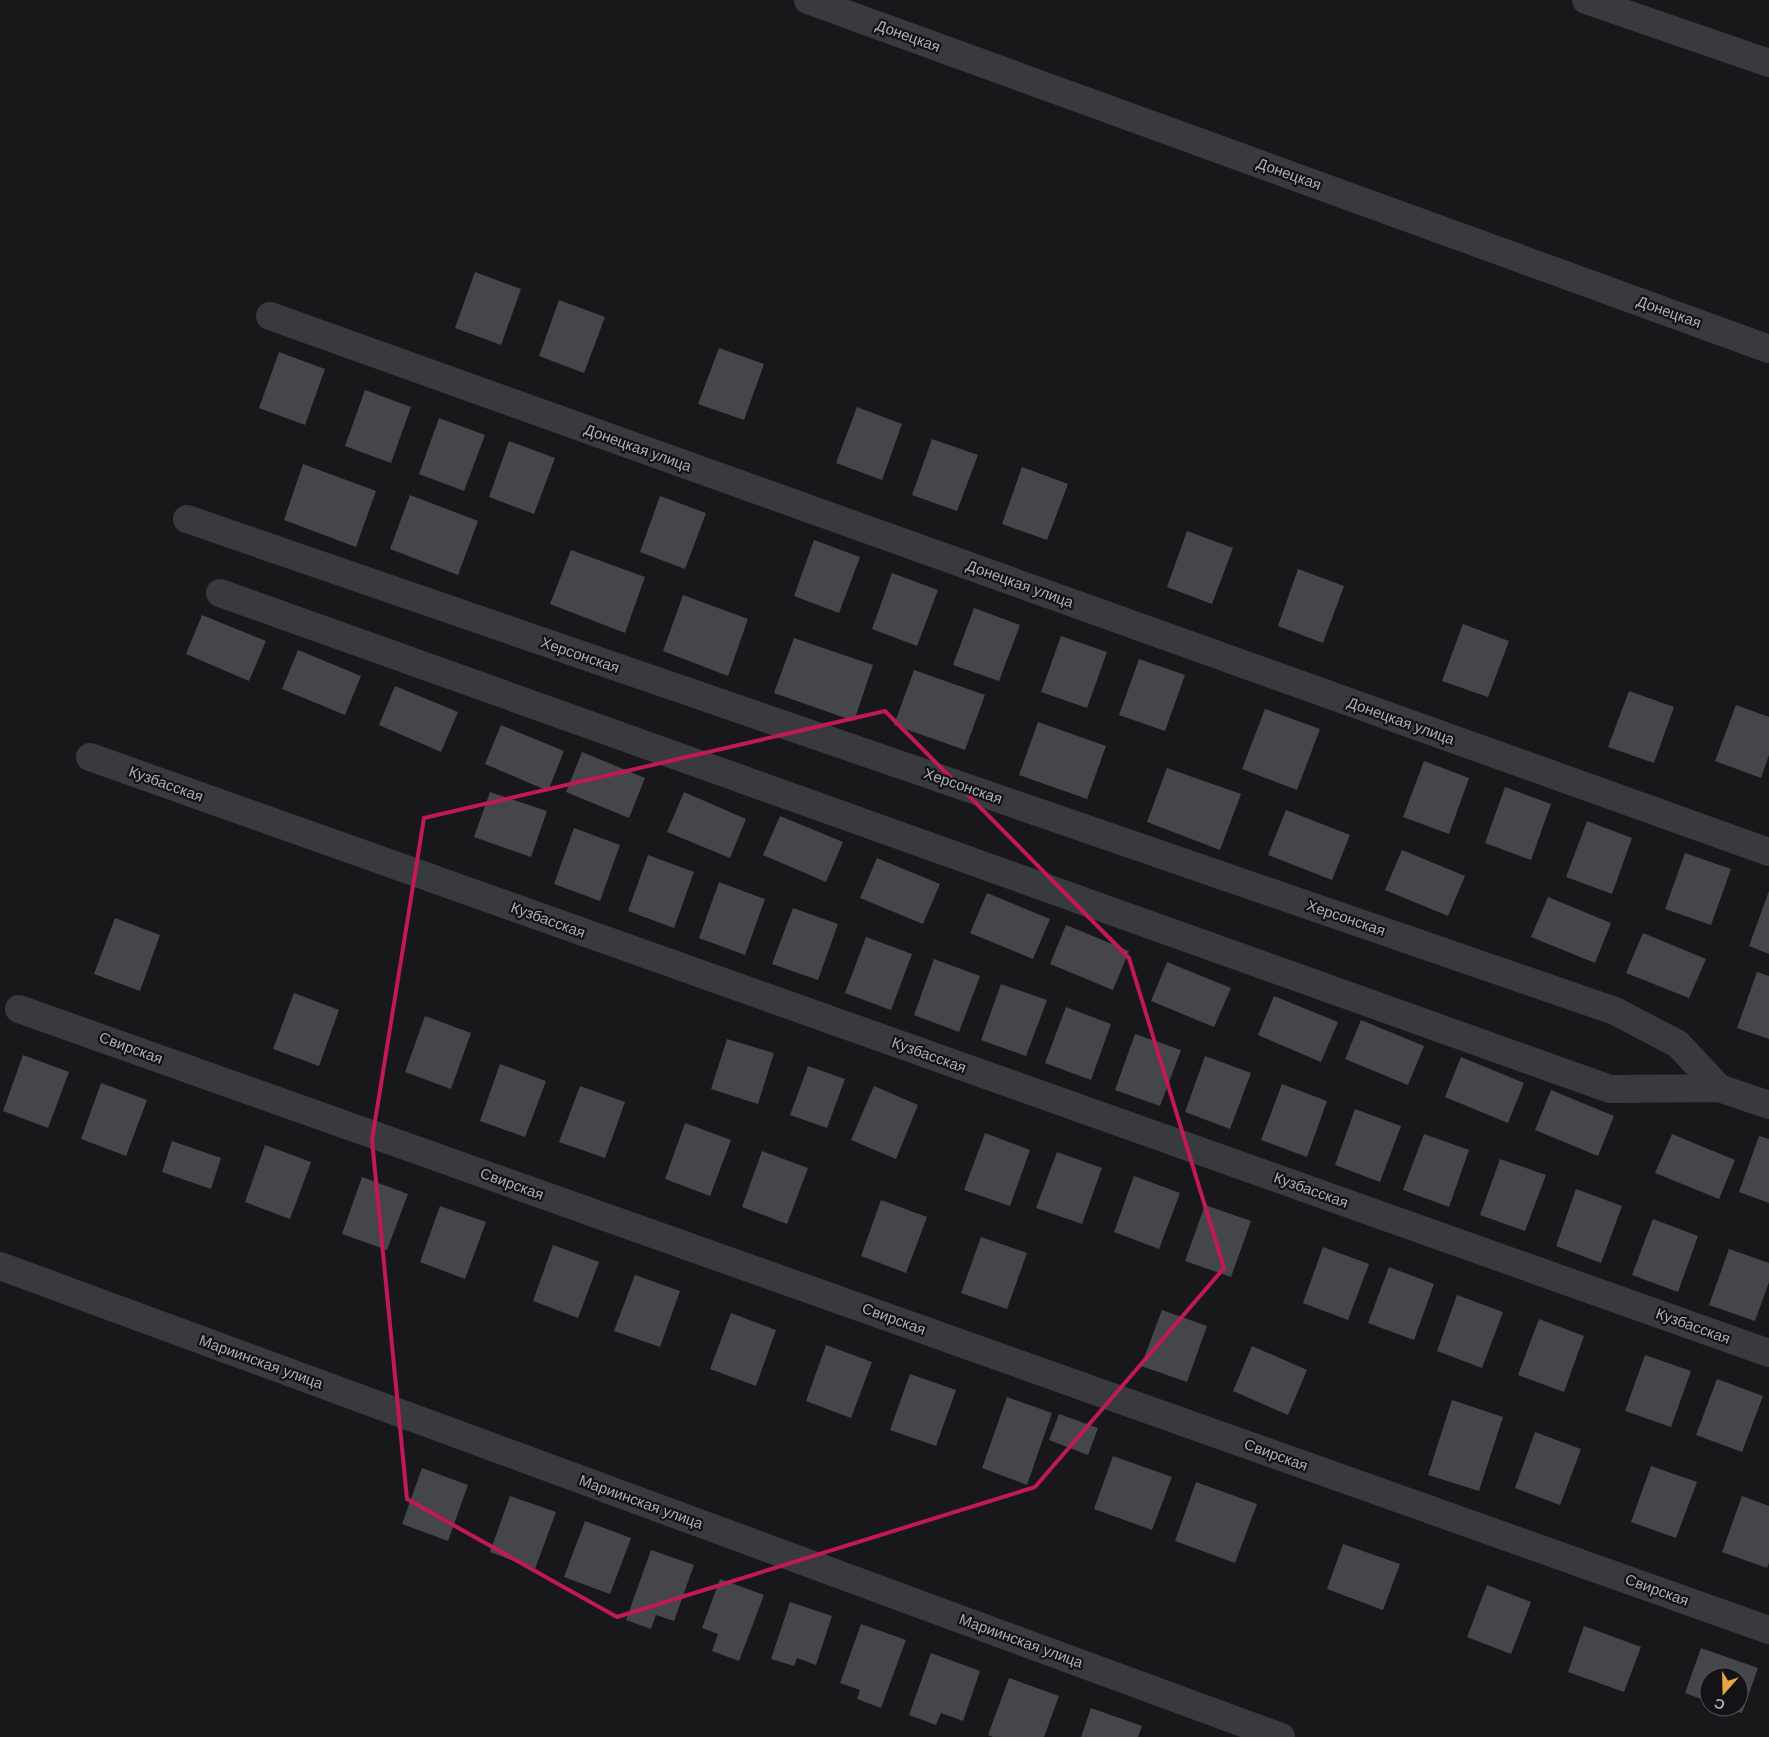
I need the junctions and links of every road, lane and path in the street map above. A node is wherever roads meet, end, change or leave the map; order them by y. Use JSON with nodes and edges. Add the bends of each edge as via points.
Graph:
{"nodes":[{"id":1,"x":808,"y":0,"type":"edge"},
{"id":2,"x":1586,"y":0,"type":"edge"},
{"id":3,"x":1769,"y":64,"type":"edge"},
{"id":4,"x":270,"y":316,"type":"dead end"},
{"id":5,"x":1769,"y":348,"type":"edge"},
{"id":6,"x":187,"y":519,"type":"dead end"},
{"id":7,"x":220,"y":594,"type":"dead end"},
{"id":8,"x":90,"y":757,"type":"dead end"},
{"id":9,"x":1769,"y":852,"type":"edge"},
{"id":10,"x":19,"y":1009,"type":"dead end"},
{"id":11,"x":1719,"y":1088,"type":"junction"},
{"id":12,"x":1769,"y":1105,"type":"edge"},
{"id":13,"x":0,"y":1266,"type":"edge"},
{"id":14,"x":1769,"y":1353,"type":"edge"},
{"id":15,"x":1769,"y":1630,"type":"edge"},
{"id":16,"x":1282,"y":1737,"type":"edge"}],
"edges":[{"from":1,"to":5,"type":"street","name":"Донецкая"},
{"from":2,"to":3,"type":"street"},
{"from":4,"to":9,"type":"street","name":"Донецкая улица"},
{"from":6,"to":11,"type":"street","name":"Херсонская","via":[[1615,1011],[1678,1044]]},
{"from":7,"to":11,"type":"street","name":"Херсонская","via":[[1610,1089]]},
{"from":8,"to":14,"type":"street","name":"Кузбасская"},
{"from":10,"to":15,"type":"street","name":"Свирская"},
{"from":11,"to":12,"type":"street","name":"Херсонская"},
{"from":13,"to":16,"type":"street","name":"Мариинская улица"}]}
